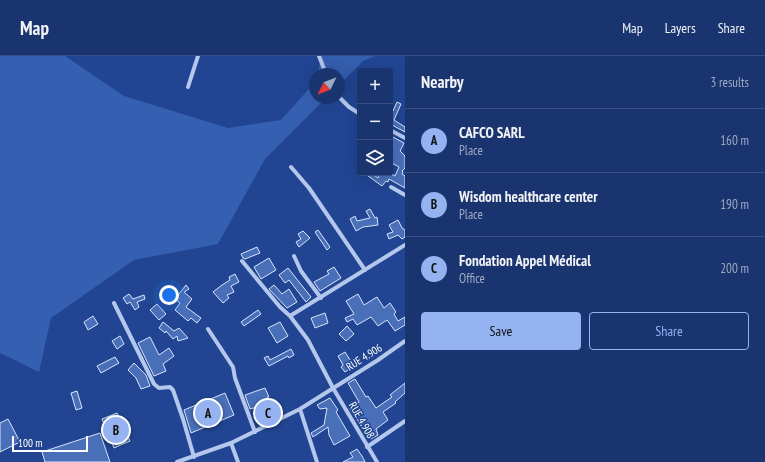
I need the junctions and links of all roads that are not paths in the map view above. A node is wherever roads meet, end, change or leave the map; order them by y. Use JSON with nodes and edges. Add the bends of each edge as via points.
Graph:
{"nodes":[{"id":1,"x":198,"y":56,"type":"edge"},
{"id":2,"x":319,"y":56,"type":"edge"},
{"id":3,"x":324,"y":68,"type":"edge"},
{"id":4,"x":188,"y":87,"type":"dead end"},
{"id":5,"x":345,"y":103,"type":"edge"},
{"id":6,"x":357,"y":112,"type":"edge"},
{"id":7,"x":393,"y":132,"type":"edge"},
{"id":8,"x":405,"y":138,"type":"edge"},
{"id":9,"x":291,"y":167,"type":"dead end"},
{"id":10,"x":391,"y":186,"type":"dead end"},
{"id":11,"x":405,"y":195,"type":"edge"},
{"id":12,"x":405,"y":246,"type":"edge"},
{"id":13,"x":294,"y":256,"type":"dead end"},
{"id":14,"x":242,"y":261,"type":"dead end"},
{"id":15,"x":365,"y":270,"type":"junction"},
{"id":16,"x":320,"y":298,"type":"junction"},
{"id":17,"x":114,"y":303,"type":"dead end"},
{"id":18,"x":290,"y":316,"type":"junction"},
{"id":19,"x":208,"y":330,"type":"dead end"},
{"id":20,"x":405,"y":341,"type":"edge"},
{"id":21,"x":333,"y":388,"type":"junction"},
{"id":22,"x":300,"y":409,"type":"junction"},
{"id":23,"x":405,"y":420,"type":"edge"},
{"id":24,"x":255,"y":432,"type":"junction"},
{"id":25,"x":231,"y":443,"type":"junction"},
{"id":26,"x":367,"y":447,"type":"junction"},
{"id":27,"x":194,"y":457,"type":"junction"},
{"id":28,"x":177,"y":462,"type":"edge"},
{"id":29,"x":238,"y":462,"type":"edge"},
{"id":30,"x":316,"y":462,"type":"edge"},
{"id":31,"x":376,"y":462,"type":"edge"}],
"edges":[{"from":1,"to":4,"type":"street"},
{"from":2,"to":3,"type":"street"},
{"from":5,"to":6,"type":"street"},
{"from":7,"to":8,"type":"street"},
{"from":9,"to":15,"type":"street"},
{"from":10,"to":11,"type":"street"},
{"from":12,"to":15,"type":"street"},
{"from":13,"to":16,"type":"street","via":[[301,272]]},
{"from":14,"to":18,"type":"street","name":"RUE 4.908"},
{"from":15,"to":16,"type":"street"},
{"from":16,"to":18,"type":"street"},
{"from":17,"to":27,"type":"street","via":[[154,384],[158,388],[170,387],[173,390]]},
{"from":18,"to":21,"type":"street","name":"RUE 4.908","via":[[308,340]]},
{"from":19,"to":24,"type":"street","via":[[233,367]]},
{"from":20,"to":21,"type":"street","name":"RUE 4.906"},
{"from":21,"to":22,"type":"street","name":"RUE 4.906"},
{"from":21,"to":26,"type":"street","name":"RUE 4.908"},
{"from":22,"to":24,"type":"street","name":"RUE 4.906"},
{"from":22,"to":30,"type":"street"},
{"from":23,"to":26,"type":"street"},
{"from":24,"to":25,"type":"street","name":"RUE 4.906"},
{"from":25,"to":27,"type":"street","name":"RUE 4.906"},
{"from":25,"to":29,"type":"street"},
{"from":26,"to":31,"type":"street","name":"RUE 4.908"},
{"from":27,"to":28,"type":"street","name":"RUE 4.906"}]}
